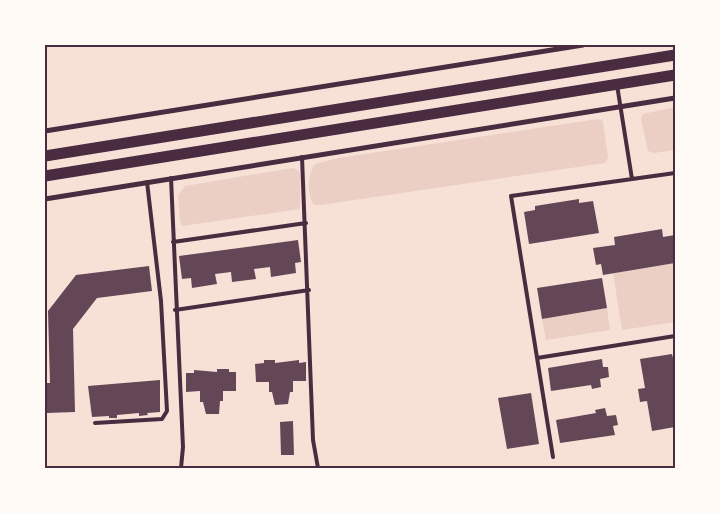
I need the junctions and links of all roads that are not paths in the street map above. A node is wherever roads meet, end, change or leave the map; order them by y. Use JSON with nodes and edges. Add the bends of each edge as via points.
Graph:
{"nodes":[{"id":1,"x":583,"y":45,"type":"edge"},
{"id":2,"x":675,"y":56,"type":"edge"},
{"id":3,"x":675,"y":75,"type":"edge"},
{"id":4,"x":617,"y":84,"type":"junction"},
{"id":5,"x":675,"y":98,"type":"edge"},
{"id":6,"x":621,"y":106,"type":"junction"},
{"id":7,"x":45,"y":131,"type":"edge"},
{"id":8,"x":45,"y":156,"type":"edge"},
{"id":9,"x":302,"y":157,"type":"junction"},
{"id":10,"x":675,"y":173,"type":"edge"},
{"id":11,"x":45,"y":176,"type":"edge"},
{"id":12,"x":170,"y":178,"type":"junction"},
{"id":13,"x":632,"y":179,"type":"junction"},
{"id":14,"x":147,"y":182,"type":"junction"},
{"id":15,"x":45,"y":199,"type":"edge"},
{"id":16,"x":306,"y":223,"type":"junction"},
{"id":17,"x":173,"y":242,"type":"junction"},
{"id":18,"x":309,"y":290,"type":"junction"},
{"id":19,"x":175,"y":310,"type":"junction"},
{"id":20,"x":675,"y":336,"type":"edge"},
{"id":21,"x":537,"y":358,"type":"junction"},
{"id":22,"x":95,"y":423,"type":"dead end"},
{"id":23,"x":553,"y":457,"type":"dead end"},
{"id":24,"x":181,"y":468,"type":"edge"},
{"id":25,"x":318,"y":468,"type":"edge"}],
"edges":[{"from":1,"to":7,"type":"street"},
{"from":2,"to":8,"type":"highway"},
{"from":3,"to":4,"type":"highway"},
{"from":4,"to":6,"type":"lane"},
{"from":4,"to":11,"type":"highway"},
{"from":5,"to":6,"type":"street"},
{"from":6,"to":9,"type":"street"},
{"from":6,"to":13,"type":"lane"},
{"from":9,"to":12,"type":"street"},
{"from":9,"to":16,"type":"lane"},
{"from":10,"to":13,"type":"lane"},
{"from":12,"to":14,"type":"street"},
{"from":12,"to":17,"type":"lane"},
{"from":13,"to":21,"type":"lane","via":[[511,196]]},
{"from":14,"to":15,"type":"street"},
{"from":14,"to":22,"type":"lane","via":[[161,301],[168,412],[162,419]]},
{"from":16,"to":17,"type":"lane"},
{"from":16,"to":18,"type":"lane"},
{"from":17,"to":19,"type":"lane"},
{"from":18,"to":19,"type":"lane"},
{"from":18,"to":25,"type":"lane","via":[[313,440]]},
{"from":19,"to":24,"type":"lane","via":[[183,447]]},
{"from":20,"to":21,"type":"lane"},
{"from":21,"to":23,"type":"lane"}]}
